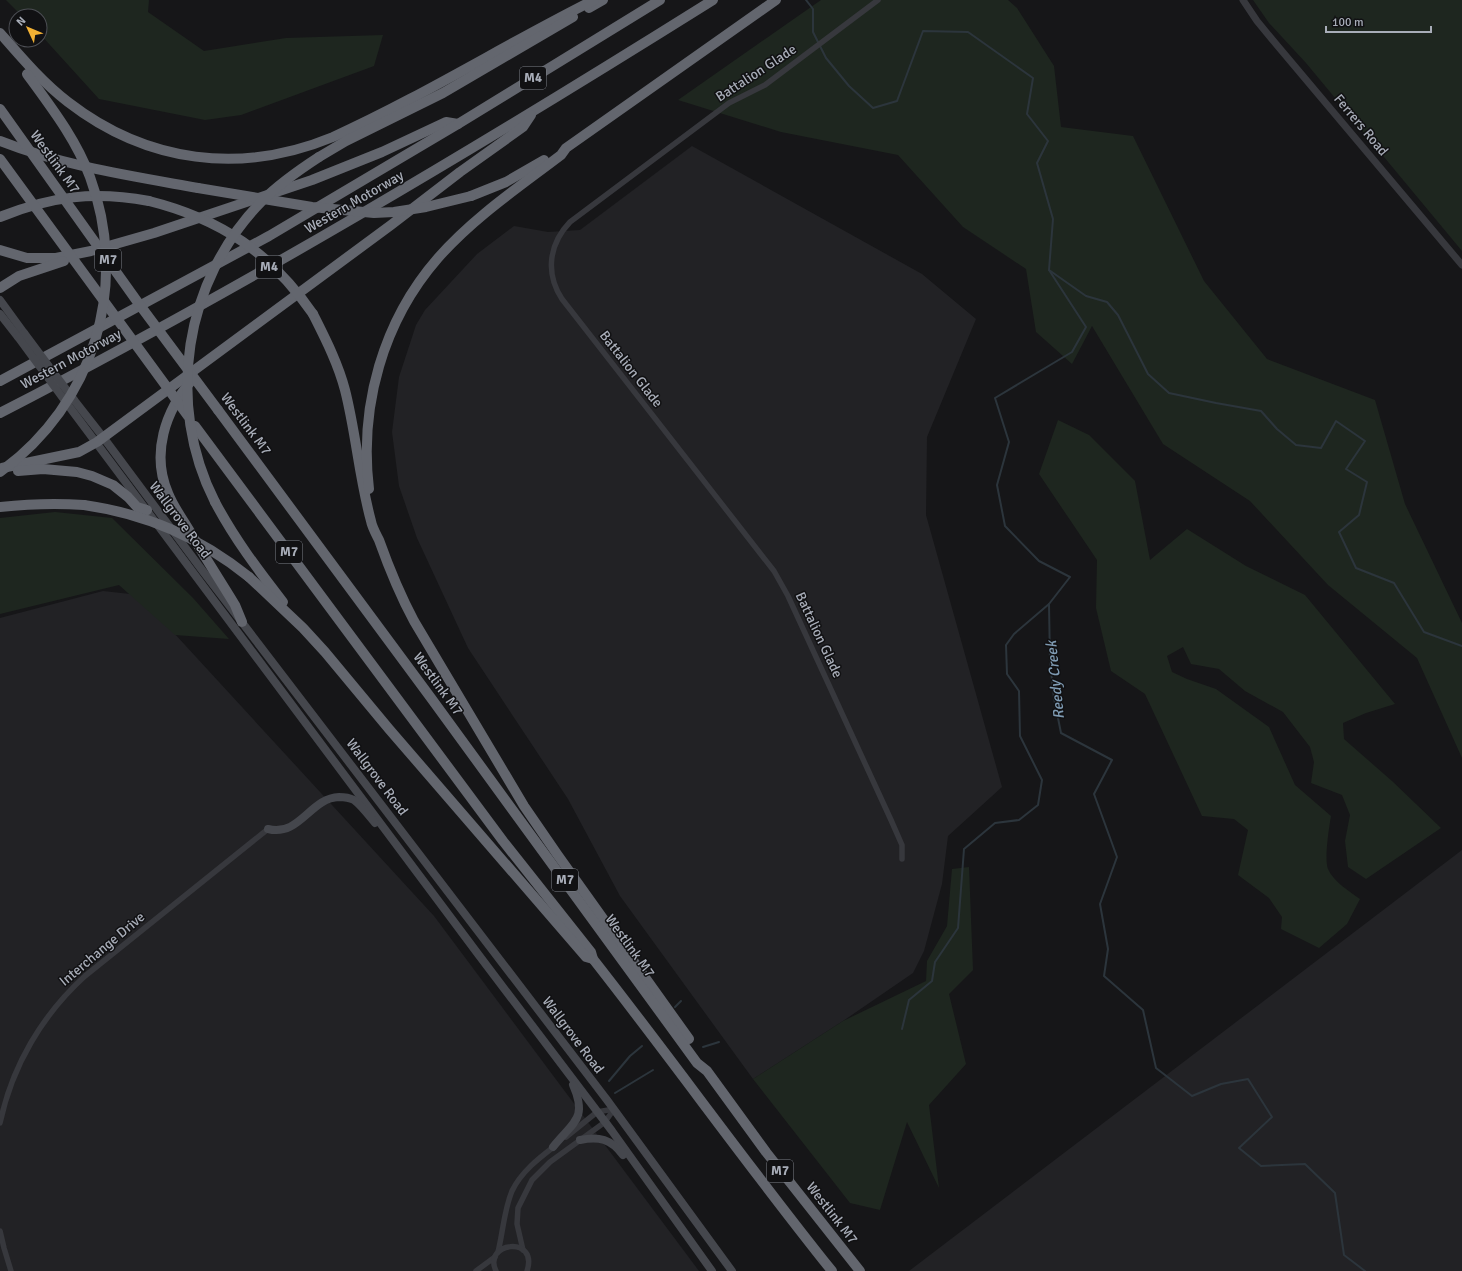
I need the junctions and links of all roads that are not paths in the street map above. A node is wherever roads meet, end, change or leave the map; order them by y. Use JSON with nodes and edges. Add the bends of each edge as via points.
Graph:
{"nodes":[{"id":1,"x":594,"y":0,"type":"edge"},
{"id":2,"x":603,"y":0,"type":"edge"},
{"id":3,"x":660,"y":0,"type":"edge"},
{"id":4,"x":712,"y":0,"type":"edge"},
{"id":5,"x":776,"y":0,"type":"edge"},
{"id":6,"x":878,"y":0,"type":"edge"},
{"id":7,"x":1243,"y":0,"type":"edge"},
{"id":8,"x":0,"y":33,"type":"edge"},
{"id":9,"x":0,"y":40,"type":"edge"},
{"id":10,"x":0,"y":109,"type":"edge"},
{"id":11,"x":533,"y":111,"type":"junction"},
{"id":12,"x":458,"y":124,"type":"junction"},
{"id":13,"x":0,"y":141,"type":"edge"},
{"id":14,"x":566,"y":148,"type":"junction"},
{"id":15,"x":0,"y":159,"type":"edge"},
{"id":16,"x":0,"y":217,"type":"edge"},
{"id":17,"x":0,"y":250,"type":"edge"},
{"id":18,"x":91,"y":251,"type":"junction"},
{"id":19,"x":1462,"y":265,"type":"edge"},
{"id":20,"x":0,"y":288,"type":"edge"},
{"id":21,"x":0,"y":300,"type":"edge"},
{"id":22,"x":0,"y":314,"type":"edge"},
{"id":23,"x":21,"y":335,"type":"junction"},
{"id":24,"x":198,"y":368,"type":"junction"},
{"id":25,"x":0,"y":381,"type":"edge"},
{"id":26,"x":0,"y":413,"type":"edge"},
{"id":27,"x":100,"y":440,"type":"junction"},
{"id":28,"x":0,"y":469,"type":"edge"},
{"id":29,"x":0,"y":473,"type":"edge"},
{"id":30,"x":0,"y":507,"type":"edge"},
{"id":31,"x":147,"y":510,"type":"junction"},
{"id":32,"x":376,"y":534,"type":"junction"},
{"id":33,"x":242,"y":622,"type":"junction"},
{"id":34,"x":304,"y":628,"type":"junction"},
{"id":35,"x":268,"y":829,"type":"joint"},
{"id":36,"x":407,"y":858,"type":"junction"},
{"id":37,"x":902,"y":859,"type":"dead end"},
{"id":38,"x":434,"y":874,"type":"junction"},
{"id":39,"x":424,"y":881,"type":"junction"},
{"id":40,"x":593,"y":959,"type":"junction"},
{"id":41,"x":707,"y":1071,"type":"junction"},
{"id":42,"x":567,"y":1072,"type":"junction"},
{"id":43,"x":614,"y":1109,"type":"junction"},
{"id":44,"x":597,"y":1112,"type":"junction"},
{"id":45,"x":605,"y":1122,"type":"junction"},
{"id":46,"x":0,"y":1123,"type":"edge"},
{"id":47,"x":580,"y":1140,"type":"junction"},
{"id":48,"x":554,"y":1147,"type":"junction"},
{"id":49,"x":657,"y":1193,"type":"junction"},
{"id":50,"x":0,"y":1235,"type":"edge"},
{"id":51,"x":523,"y":1250,"type":"junction"},
{"id":52,"x":497,"y":1254,"type":"junction"},
{"id":53,"x":528,"y":1269,"type":"edge"},
{"id":54,"x":12,"y":1271,"type":"edge"},
{"id":55,"x":476,"y":1271,"type":"edge"},
{"id":56,"x":496,"y":1271,"type":"edge"},
{"id":57,"x":712,"y":1271,"type":"edge"},
{"id":58,"x":732,"y":1271,"type":"edge"},
{"id":59,"x":832,"y":1271,"type":"edge"},
{"id":60,"x":860,"y":1271,"type":"edge"}],
"edges":[{"from":1,"to":8,"type":"highway","via":[[525,35],[448,79],[333,137],[318,144],[263,157],[206,158],[172,153],[120,135],[86,116],[67,101],[25,62]]},
{"from":2,"to":34,"type":"highway","bridge":true,"via":[[443,93],[319,157],[278,186],[261,202],[245,220],[218,262],[200,302],[188,358],[187,394],[196,452],[215,502],[234,536]]},
{"from":3,"to":12,"type":"highway","name":"Western Motorway","number":"M4"},
{"from":4,"to":11,"type":"highway","name":"Western Motorway","number":"M4"},
{"from":5,"to":14,"type":"highway"},
{"from":6,"to":37,"type":"street","name":"Battalion Glade","via":[[765,85],[728,104],[570,222],[555,245],[551,258],[551,273],[562,299],[774,571],[788,596],[891,820],[902,845]]},
{"from":7,"to":19,"type":"street","name":"Ferrers Road","via":[[1276,44]]},
{"from":9,"to":29,"type":"highway","bridge":true,"via":[[67,130],[81,156],[98,203],[106,262],[106,288],[101,319],[86,366],[72,394],[42,434]]},
{"from":10,"to":41,"type":"highway","name":"Westlink M7","number":"M7","bridge":true,"via":[[139,304],[404,661],[697,1063]]},
{"from":11,"to":24,"type":"highway","via":[[523,127]]},
{"from":11,"to":26,"type":"highway","name":"Western Motorway","number":"M4","via":[[283,259]]},
{"from":12,"to":18,"type":"highway","via":[[446,122],[382,152],[312,180],[154,233]]},
{"from":12,"to":25,"type":"highway","name":"Western Motorway","number":"M4","via":[[269,236]]},
{"from":13,"to":14,"type":"highway","bridge":true,"via":[[76,165],[312,207],[374,212],[426,207],[471,196],[506,182]]},
{"from":14,"to":32,"type":"highway","via":[[561,155],[480,217],[451,244],[428,270],[399,317],[380,362],[368,421],[367,468]]},
{"from":15,"to":40,"type":"highway","number":"M7","bridge":true,"via":[[503,841],[591,952]]},
{"from":16,"to":32,"type":"highway","bridge":true,"via":[[42,203],[74,197],[128,197],[161,204],[202,219],[247,244],[277,269],[313,314],[337,366],[350,414],[361,480]]},
{"from":17,"to":18,"type":"highway","via":[[27,258],[56,258]]},
{"from":18,"to":20,"type":"highway","via":[[19,276]]},
{"from":21,"to":23,"type":"main road","name":"Wallgrove Road"},
{"from":22,"to":23,"type":"main road","name":"Wallgrove Road"},
{"from":23,"to":27,"type":"main road","name":"Wallgrove Road","bridge":true},
{"from":24,"to":27,"type":"highway"},
{"from":24,"to":33,"type":"highway","via":[[193,379],[175,401],[166,421],[160,449],[162,474],[172,501]]},
{"from":27,"to":28,"type":"highway","via":[[79,452]]},
{"from":27,"to":31,"type":"main road","name":"Wallgrove Road"},
{"from":27,"to":33,"type":"main road","name":"Wallgrove Road"},
{"from":29,"to":31,"type":"highway","via":[[43,469],[78,472],[113,485],[137,508]]},
{"from":30,"to":34,"type":"highway","bridge":true,"via":[[58,503],[84,505],[122,512],[159,523],[227,560]]},
{"from":31,"to":36,"type":"main road","name":"Wallgrove Road"},
{"from":32,"to":41,"type":"highway","via":[[400,594],[524,806],[702,1059]]},
{"from":33,"to":38,"type":"main road","name":"Wallgrove Road"},
{"from":34,"to":40,"type":"highway","via":[[586,957]]},
{"from":35,"to":36,"type":"main road","via":[[286,829],[327,799],[344,797],[354,800]]},
{"from":35,"to":46,"type":"street","name":"Interchange Drive","via":[[69,990],[30,1044],[12,1082]]},
{"from":36,"to":39,"type":"main road","name":"Wallgrove Road"},
{"from":38,"to":39,"type":"main road"},
{"from":38,"to":43,"type":"main road","name":"Wallgrove Road"},
{"from":39,"to":42,"type":"main road","name":"Wallgrove Road"},
{"from":40,"to":59,"type":"highway","number":"M7"},
{"from":41,"to":60,"type":"highway","name":"Westlink M7","number":"M7","via":[[766,1152]]},
{"from":42,"to":44,"type":"main road","name":"Wallgrove Road"},
{"from":42,"to":48,"type":"main road","via":[[578,1097],[580,1113]]},
{"from":43,"to":44,"type":"street"},
{"from":43,"to":45,"type":"street"},
{"from":43,"to":58,"type":"main road","name":"Wallgrove Road"},
{"from":44,"to":45,"type":"main road","name":"Wallgrove Road"},
{"from":44,"to":48,"type":"street"},
{"from":45,"to":47,"type":"street"},
{"from":45,"to":49,"type":"main road","name":"Wallgrove Road"},
{"from":47,"to":49,"type":"main road","via":[[594,1138],[611,1143]]},
{"from":47,"to":51,"type":"street","via":[[541,1170],[524,1193],[518,1208],[517,1224]]},
{"from":48,"to":52,"type":"street","via":[[540,1157],[512,1191]]},
{"from":49,"to":57,"type":"main road","name":"Wallgrove Road"},
{"from":50,"to":54,"type":"street"},
{"from":51,"to":52,"type":"street","via":[[507,1246]]},
{"from":51,"to":53,"type":"street","via":[[529,1260]]},
{"from":52,"to":55,"type":"street"},
{"from":52,"to":56,"type":"street","via":[[494,1262]]}]}
